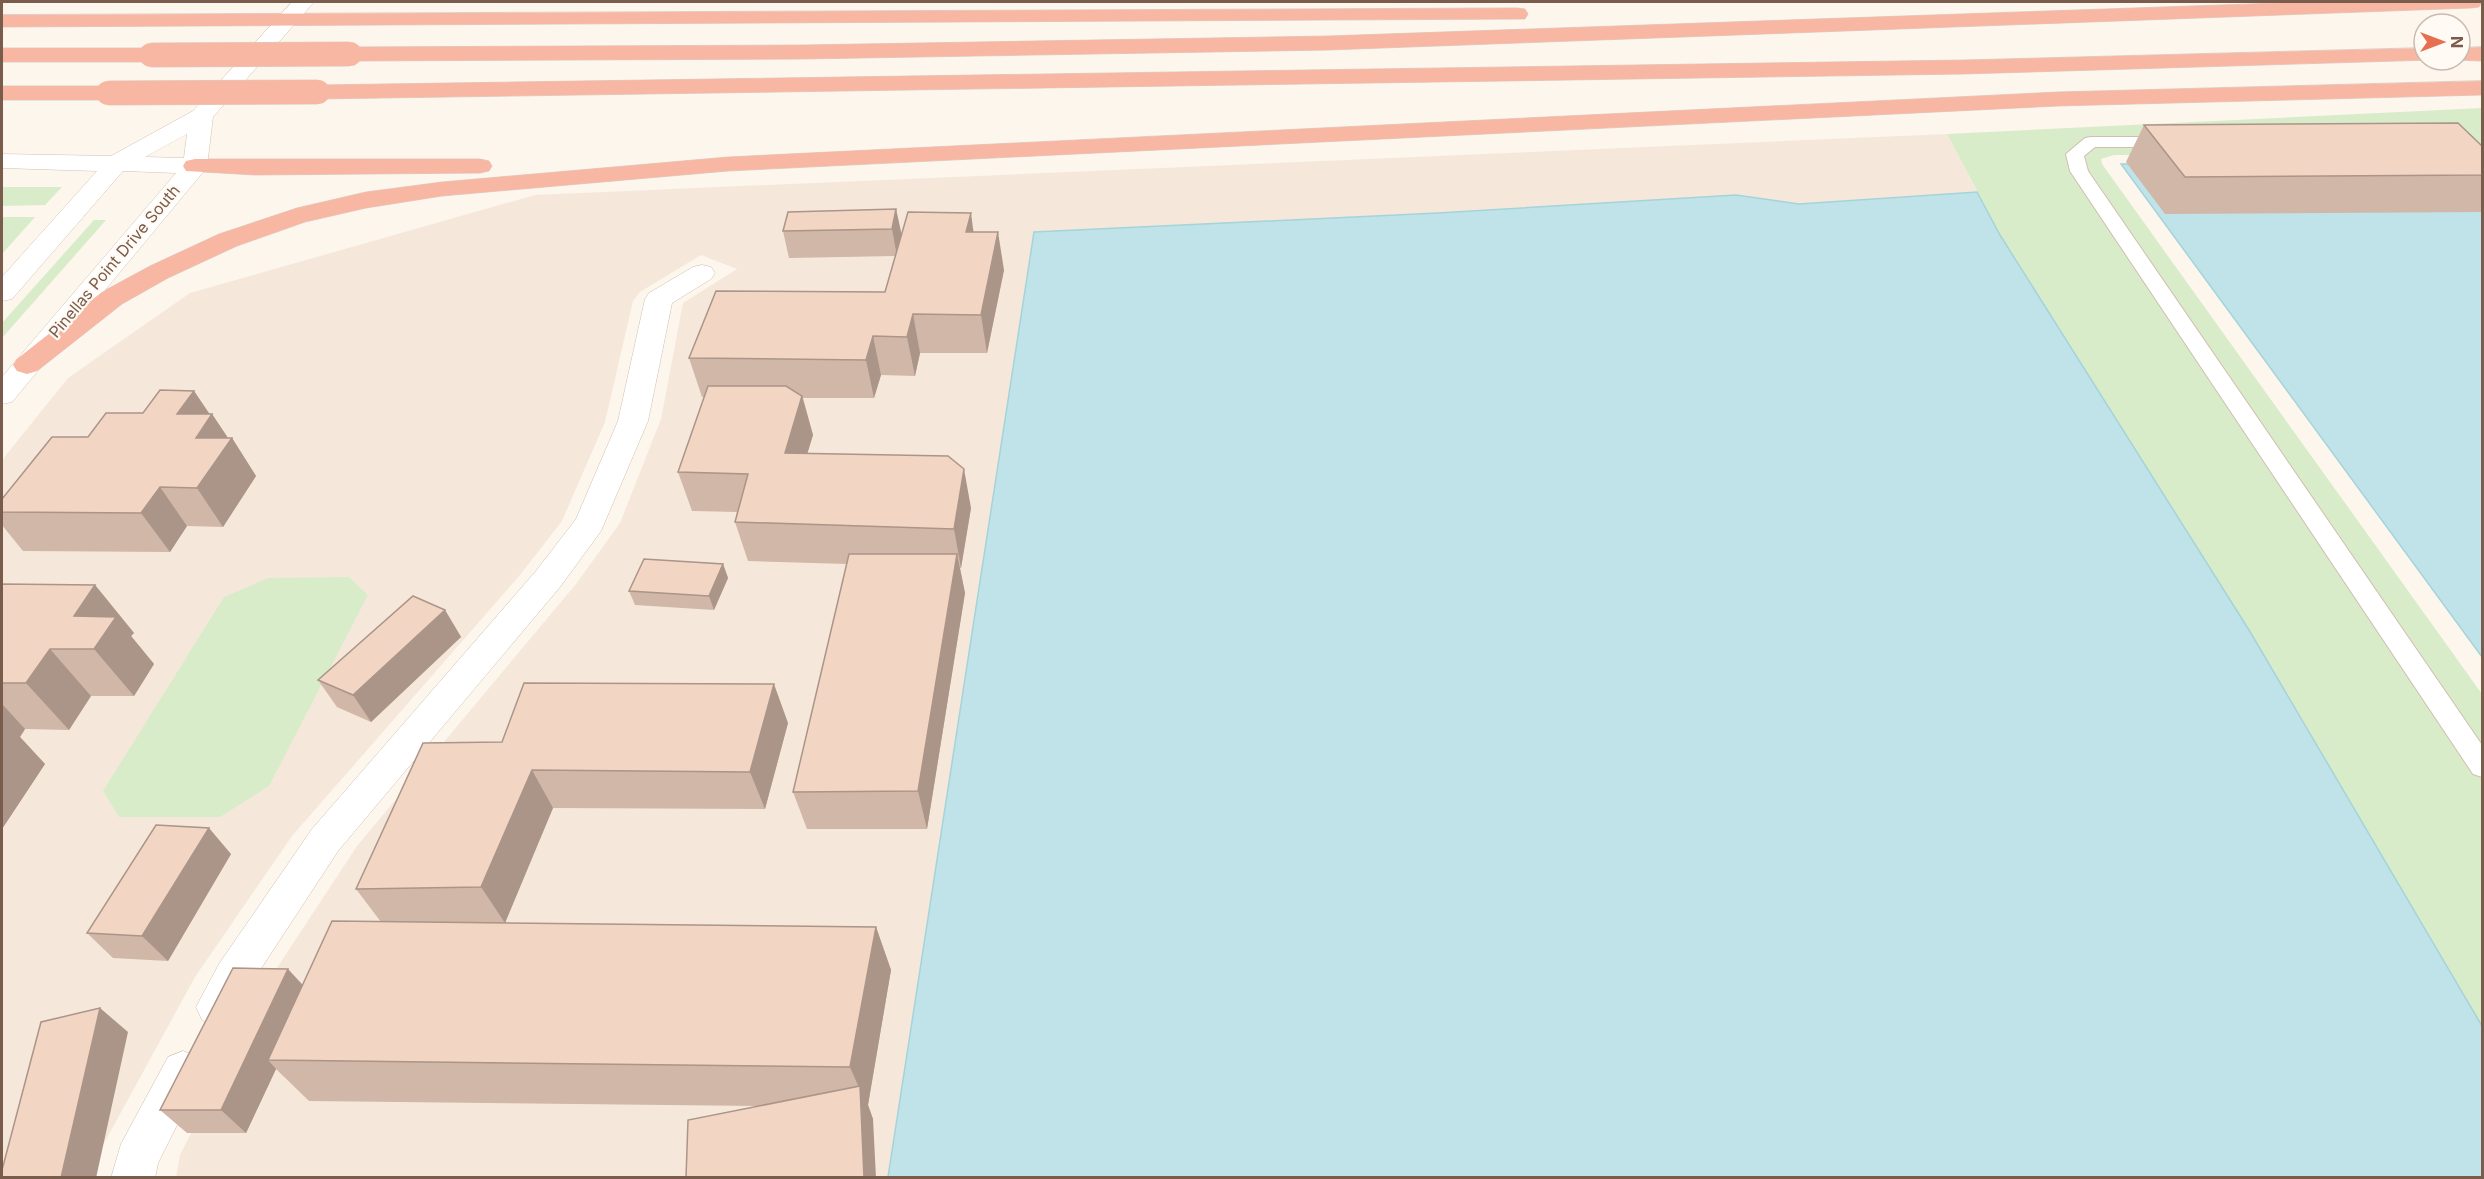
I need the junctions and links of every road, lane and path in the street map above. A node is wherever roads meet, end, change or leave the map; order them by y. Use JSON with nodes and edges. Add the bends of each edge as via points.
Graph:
{"nodes":[{"id":1,"x":303,"y":2,"type":"edge"},
{"id":2,"x":2471,"y":2,"type":"edge"},
{"id":3,"x":2,"y":21,"type":"edge"},
{"id":4,"x":285,"y":21,"type":"junction"},
{"id":5,"x":1791,"y":26,"type":"junction"},
{"id":6,"x":2,"y":55,"type":"edge"},
{"id":7,"x":2412,"y":56,"type":"edge"},
{"id":8,"x":2482,"y":88,"type":"edge"},
{"id":9,"x":2,"y":93,"type":"edge"},
{"id":10,"x":201,"y":116,"type":"junction"},
{"id":11,"x":2186,"y":142,"type":"edge"},
{"id":12,"x":2,"y":161,"type":"edge"},
{"id":13,"x":116,"y":164,"type":"junction"},
{"id":14,"x":728,"y":164,"type":"junction"},
{"id":15,"x":195,"y":166,"type":"junction"},
{"id":16,"x":702,"y":273,"type":"dead end"},
{"id":17,"x":2,"y":293,"type":"edge"},
{"id":18,"x":27,"y":365,"type":"junction"},
{"id":19,"x":2,"y":395,"type":"edge"},
{"id":20,"x":2482,"y":766,"type":"edge"},
{"id":21,"x":133,"y":1178,"type":"edge"}],
"edges":[{"from":1,"to":4,"type":"street"},
{"from":2,"to":5,"type":"highway"},
{"from":3,"to":4,"type":"highway"},
{"from":4,"to":5,"type":"highway","via":[[1675,14]]},
{"from":4,"to":10,"type":"street"},
{"from":5,"to":6,"type":"highway","bridge":true,"via":[[1328,43],[791,52]]},
{"from":7,"to":9,"type":"highway","bridge":true,"via":[[1964,67],[318,92]]},
{"from":8,"to":14,"type":"highway","via":[[2046,100]]},
{"from":10,"to":13,"type":"street"},
{"from":10,"to":15,"type":"street"},
{"from":11,"to":20,"type":"lane","via":[[2091,142],[2075,154],[2079,171]]},
{"from":12,"to":13,"type":"street"},
{"from":13,"to":15,"type":"street"},
{"from":13,"to":17,"type":"street"},
{"from":14,"to":15,"type":"highway"},
{"from":14,"to":18,"type":"highway","via":[[442,189],[366,200],[297,216],[228,240],[159,272],[112,298]]},
{"from":15,"to":18,"type":"street","name":"Pinellas Point Drive South"},
{"from":16,"to":21,"type":"street","via":[[659,299],[633,421],[590,524],[548,579],[325,840],[233,977],[137,1159]]},
{"from":18,"to":19,"type":"street","name":"Pinellas Point Drive South"}]}
